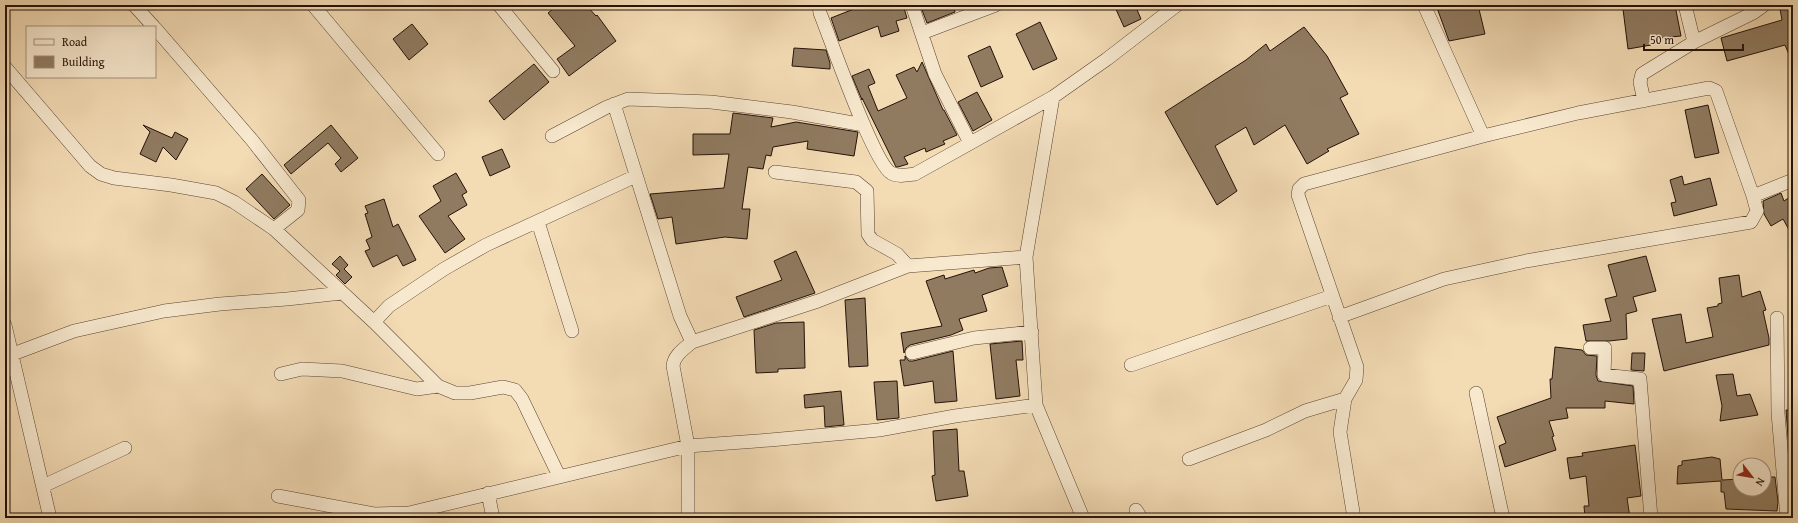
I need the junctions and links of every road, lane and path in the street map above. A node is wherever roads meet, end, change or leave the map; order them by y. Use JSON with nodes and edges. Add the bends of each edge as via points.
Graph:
{"nodes":[{"id":1,"x":134,"y":5,"type":"edge"},
{"id":2,"x":313,"y":5,"type":"edge"},
{"id":3,"x":499,"y":5,"type":"edge"},
{"id":4,"x":819,"y":5,"type":"edge"},
{"id":5,"x":912,"y":5,"type":"edge"},
{"id":6,"x":996,"y":5,"type":"edge"},
{"id":7,"x":1424,"y":5,"type":"edge"},
{"id":8,"x":1685,"y":5,"type":"edge"},
{"id":9,"x":1764,"y":5,"type":"edge"},
{"id":10,"x":1173,"y":6,"type":"edge"},
{"id":11,"x":152,"y":26,"type":"edge"},
{"id":12,"x":156,"y":30,"type":"edge"},
{"id":13,"x":922,"y":33,"type":"junction"},
{"id":14,"x":1694,"y":42,"type":"junction"},
{"id":15,"x":5,"y":67,"type":"edge"},
{"id":16,"x":553,"y":70,"type":"dead end"},
{"id":17,"x":1053,"y":97,"type":"junction"},
{"id":18,"x":1644,"y":101,"type":"junction"},
{"id":19,"x":614,"y":104,"type":"junction"},
{"id":20,"x":864,"y":125,"type":"junction"},
{"id":21,"x":552,"y":136,"type":"dead end"},
{"id":22,"x":1483,"y":136,"type":"junction"},
{"id":23,"x":970,"y":143,"type":"junction"},
{"id":24,"x":438,"y":154,"type":"dead end"},
{"id":25,"x":775,"y":172,"type":"dead end"},
{"id":26,"x":636,"y":176,"type":"junction"},
{"id":27,"x":1793,"y":180,"type":"edge"},
{"id":28,"x":1753,"y":196,"type":"junction"},
{"id":29,"x":538,"y":222,"type":"junction"},
{"id":30,"x":274,"y":229,"type":"junction"},
{"id":31,"x":1026,"y":257,"type":"junction"},
{"id":32,"x":908,"y":266,"type":"junction"},
{"id":33,"x":342,"y":293,"type":"junction"},
{"id":34,"x":1332,"y":296,"type":"junction"},
{"id":35,"x":1339,"y":317,"type":"junction"},
{"id":36,"x":1777,"y":318,"type":"dead end"},
{"id":37,"x":374,"y":322,"type":"junction"},
{"id":38,"x":5,"y":325,"type":"edge"},
{"id":39,"x":572,"y":331,"type":"dead end"},
{"id":40,"x":1032,"y":332,"type":"junction"},
{"id":41,"x":692,"y":342,"type":"junction"},
{"id":42,"x":1590,"y":348,"type":"dead end"},
{"id":43,"x":912,"y":353,"type":"dead end"},
{"id":44,"x":13,"y":354,"type":"junction"},
{"id":45,"x":1131,"y":365,"type":"dead end"},
{"id":46,"x":281,"y":374,"type":"dead end"},
{"id":47,"x":438,"y":386,"type":"junction"},
{"id":48,"x":1476,"y":393,"type":"dead end"},
{"id":49,"x":1345,"y":399,"type":"junction"},
{"id":50,"x":1036,"y":405,"type":"junction"},
{"id":51,"x":688,"y":446,"type":"junction"},
{"id":52,"x":126,"y":448,"type":"dead end"},
{"id":53,"x":1189,"y":459,"type":"dead end"},
{"id":54,"x":559,"y":476,"type":"junction"},
{"id":55,"x":43,"y":486,"type":"junction"},
{"id":56,"x":488,"y":493,"type":"junction"},
{"id":57,"x":278,"y":496,"type":"dead end"},
{"id":58,"x":50,"y":518,"type":"edge"},
{"id":59,"x":493,"y":518,"type":"edge"},
{"id":60,"x":688,"y":518,"type":"edge"},
{"id":61,"x":1084,"y":518,"type":"edge"},
{"id":62,"x":1354,"y":518,"type":"edge"},
{"id":63,"x":1503,"y":518,"type":"edge"},
{"id":64,"x":1651,"y":518,"type":"edge"},
{"id":65,"x":1787,"y":518,"type":"edge"}],
"edges":[{"from":1,"to":11,"type":"street"},
{"from":2,"to":24,"type":"street"},
{"from":3,"to":16,"type":"street"},
{"from":4,"to":20,"type":"street","via":[[820,14]]},
{"from":5,"to":13,"type":"street"},
{"from":6,"to":13,"type":"street"},
{"from":7,"to":22,"type":"street"},
{"from":8,"to":14,"type":"street"},
{"from":9,"to":14,"type":"street","via":[[1753,14]]},
{"from":10,"to":17,"type":"street","via":[[1108,59]]},
{"from":12,"to":30,"type":"street","via":[[252,140],[299,200],[298,210]]},
{"from":13,"to":23,"type":"street","via":[[935,74]]},
{"from":14,"to":18,"type":"street","via":[[1642,74],[1640,82]]},
{"from":15,"to":30,"type":"street","via":[[90,166],[101,174],[216,193]]},
{"from":17,"to":23,"type":"street"},
{"from":17,"to":31,"type":"street"},
{"from":18,"to":22,"type":"street","via":[[1578,113]]},
{"from":18,"to":28,"type":"street","via":[[1709,88],[1716,91]]},
{"from":19,"to":20,"type":"street","via":[[628,99],[711,102],[792,112]]},
{"from":19,"to":21,"type":"street"},
{"from":19,"to":26,"type":"street"},
{"from":20,"to":23,"type":"street","via":[[883,165],[891,172],[902,176],[915,174]]},
{"from":22,"to":34,"type":"street","via":[[1304,184],[1299,189],[1298,195]]},
{"from":25,"to":32,"type":"street","via":[[856,182],[867,191],[868,234],[872,240],[897,254]]},
{"from":26,"to":29,"type":"street"},
{"from":26,"to":41,"type":"street","via":[[680,316]]},
{"from":27,"to":28,"type":"street"},
{"from":28,"to":35,"type":"street","via":[[1757,211],[1751,222],[1526,261],[1444,279]]},
{"from":29,"to":37,"type":"street","via":[[486,245],[444,270],[389,306]]},
{"from":29,"to":39,"type":"street"},
{"from":30,"to":33,"type":"street"},
{"from":31,"to":32,"type":"street"},
{"from":31,"to":40,"type":"street"},
{"from":32,"to":41,"type":"street","via":[[818,301]]},
{"from":33,"to":37,"type":"street"},
{"from":33,"to":44,"type":"street","via":[[164,311],[74,331]]},
{"from":34,"to":35,"type":"street"},
{"from":34,"to":45,"type":"street"},
{"from":35,"to":49,"type":"street","via":[[1357,367],[1356,380]]},
{"from":36,"to":65,"type":"street","via":[[1778,413]]},
{"from":37,"to":47,"type":"street"},
{"from":38,"to":44,"type":"street"},
{"from":40,"to":43,"type":"street","via":[[974,338]]},
{"from":40,"to":50,"type":"street"},
{"from":41,"to":51,"type":"street","via":[[674,361]]},
{"from":42,"to":64,"type":"street","via":[[1605,348],[1604,375],[1640,379]]},
{"from":44,"to":55,"type":"street"},
{"from":46,"to":47,"type":"street","via":[[302,369],[342,371],[417,389]]},
{"from":47,"to":54,"type":"street","via":[[455,393],[503,387],[515,390],[522,399]]},
{"from":48,"to":63,"type":"street"},
{"from":49,"to":53,"type":"street","via":[[1305,411],[1266,430]]},
{"from":49,"to":62,"type":"street","via":[[1340,432]]},
{"from":50,"to":51,"type":"street","via":[[879,430]]},
{"from":50,"to":61,"type":"street"},
{"from":51,"to":54,"type":"street"},
{"from":51,"to":60,"type":"street"},
{"from":52,"to":55,"type":"street"},
{"from":54,"to":56,"type":"street"},
{"from":55,"to":58,"type":"street"},
{"from":56,"to":57,"type":"street","via":[[409,513],[374,514]]},
{"from":56,"to":59,"type":"street"}]}
